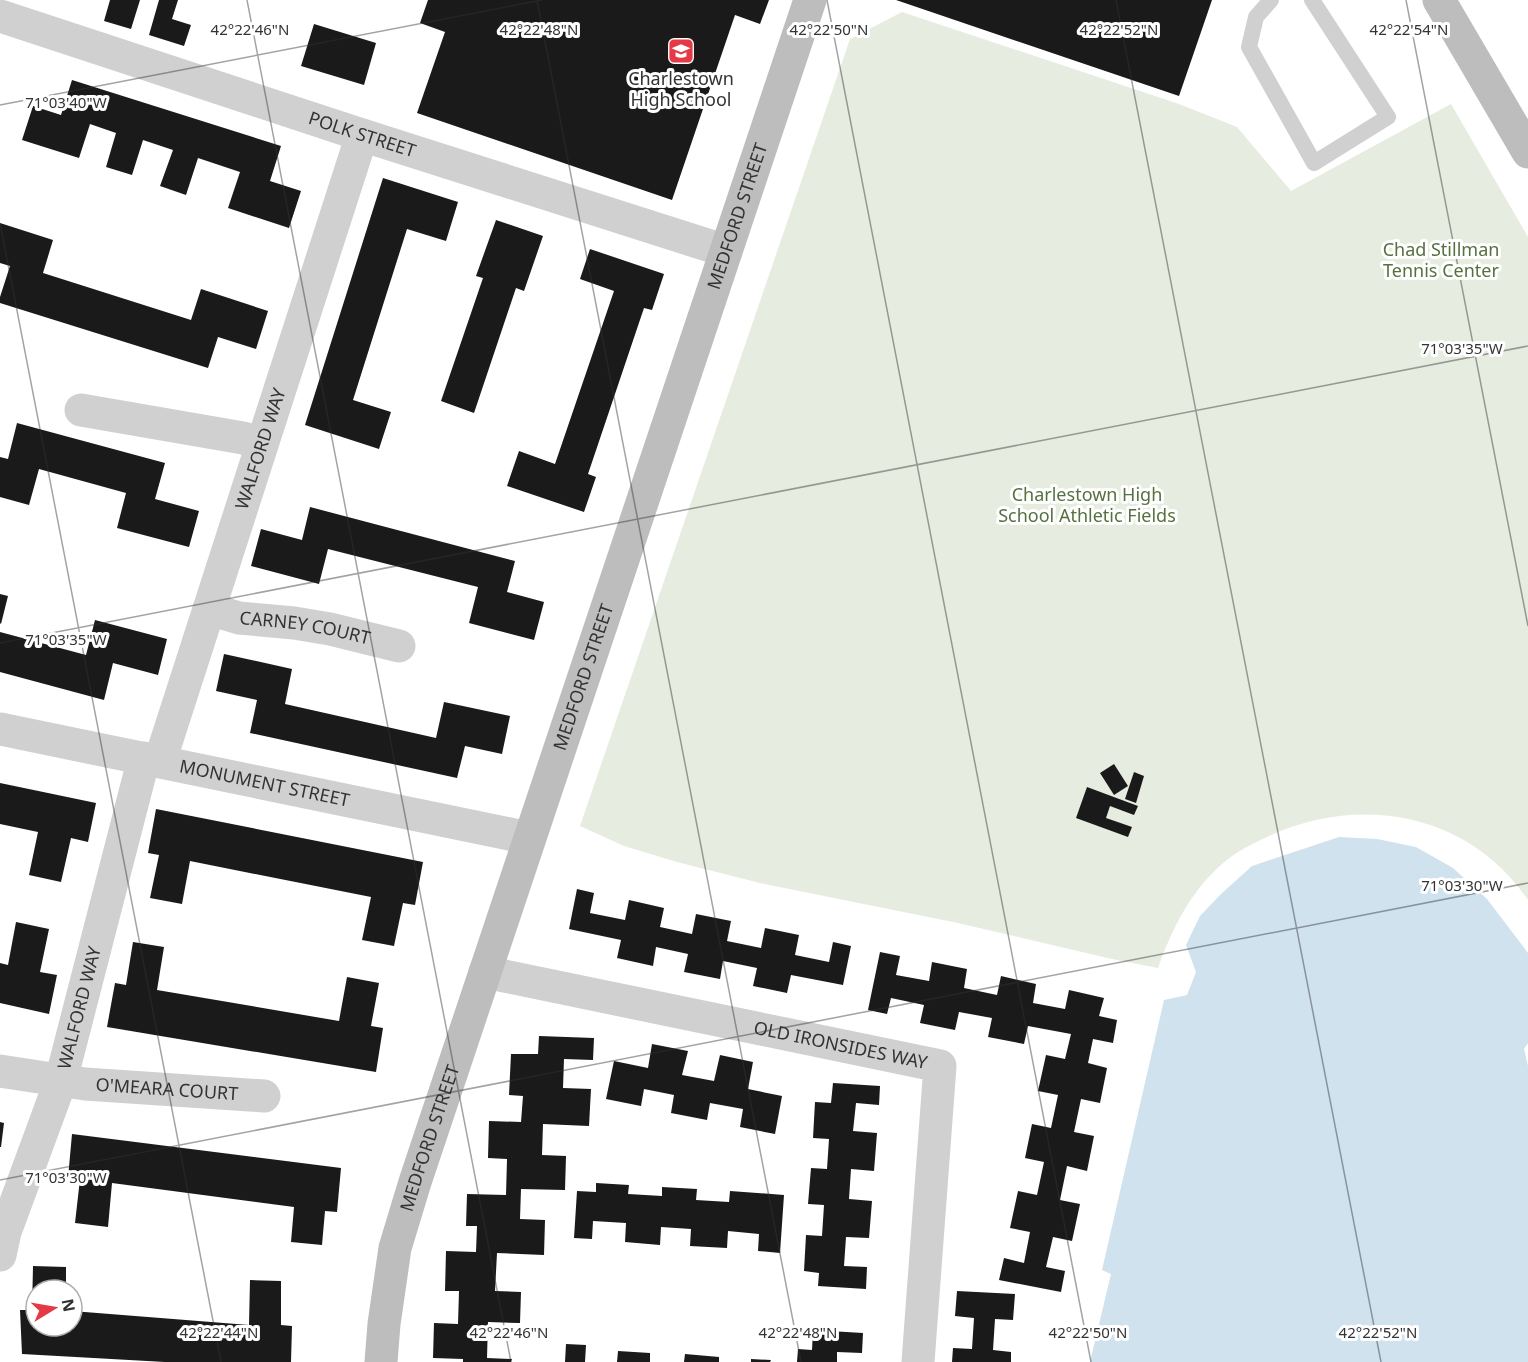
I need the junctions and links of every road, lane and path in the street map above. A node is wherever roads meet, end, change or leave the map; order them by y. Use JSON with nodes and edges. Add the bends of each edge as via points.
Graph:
{"nodes":[{"id":1,"x":810,"y":0,"type":"edge"},
{"id":2,"x":1271,"y":0,"type":"edge"},
{"id":3,"x":1312,"y":0,"type":"edge"},
{"id":4,"x":1439,"y":0,"type":"edge"},
{"id":5,"x":1,"y":20,"type":"edge"},
{"id":6,"x":362,"y":135,"type":"junction"},
{"id":7,"x":1528,"y":152,"type":"edge"},
{"id":8,"x":726,"y":251,"type":"junction"},
{"id":9,"x":81,"y":410,"type":"dead end"},
{"id":10,"x":262,"y":444,"type":"junction"},
{"id":11,"x":209,"y":609,"type":"junction"},
{"id":12,"x":399,"y":646,"type":"dead end"},
{"id":13,"x":0,"y":729,"type":"edge"},
{"id":14,"x":152,"y":760,"type":"junction"},
{"id":15,"x":529,"y":838,"type":"junction"},
{"id":16,"x":485,"y":972,"type":"junction"},
{"id":17,"x":0,"y":1071,"type":"edge"},
{"id":18,"x":61,"y":1080,"type":"junction"},
{"id":19,"x":264,"y":1096,"type":"dead end"},
{"id":20,"x":0,"y":1255,"type":"edge"},
{"id":21,"x":381,"y":1362,"type":"edge"},
{"id":22,"x":918,"y":1362,"type":"edge"}],
"edges":[{"from":1,"to":8,"type":"main road","name":"MEDFORD STREET"},
{"from":2,"to":3,"type":"lane","via":[[1256,17],[1249,47],[1314,164],[1388,117]]},
{"from":4,"to":7,"type":"main road"},
{"from":5,"to":6,"type":"street","name":"POLK STREET"},
{"from":6,"to":8,"type":"street","name":"POLK STREET"},
{"from":6,"to":10,"type":"street","name":"WALFORD WAY"},
{"from":8,"to":15,"type":"main road","name":"MEDFORD STREET"},
{"from":9,"to":10,"type":"street"},
{"from":10,"to":11,"type":"street","name":"WALFORD WAY"},
{"from":11,"to":12,"type":"street","name":"CARNEY COURT","via":[[239,618],[330,629]]},
{"from":11,"to":14,"type":"street","name":"WALFORD WAY"},
{"from":13,"to":14,"type":"street","name":"MONUMENT STREET"},
{"from":14,"to":15,"type":"street","name":"MONUMENT STREET"},
{"from":14,"to":18,"type":"street","name":"WALFORD WAY"},
{"from":15,"to":16,"type":"main road","name":"MEDFORD STREET"},
{"from":16,"to":21,"type":"main road","name":"MEDFORD STREET","via":[[395,1248]]},
{"from":16,"to":22,"type":"street","name":"OLD IRONSIDES WAY","via":[[940,1066]]},
{"from":17,"to":18,"type":"street","name":"O'MEARA COURT"},
{"from":18,"to":19,"type":"street","name":"O'MEARA COURT"},
{"from":18,"to":20,"type":"street","name":"WALFORD WAY"}]}
